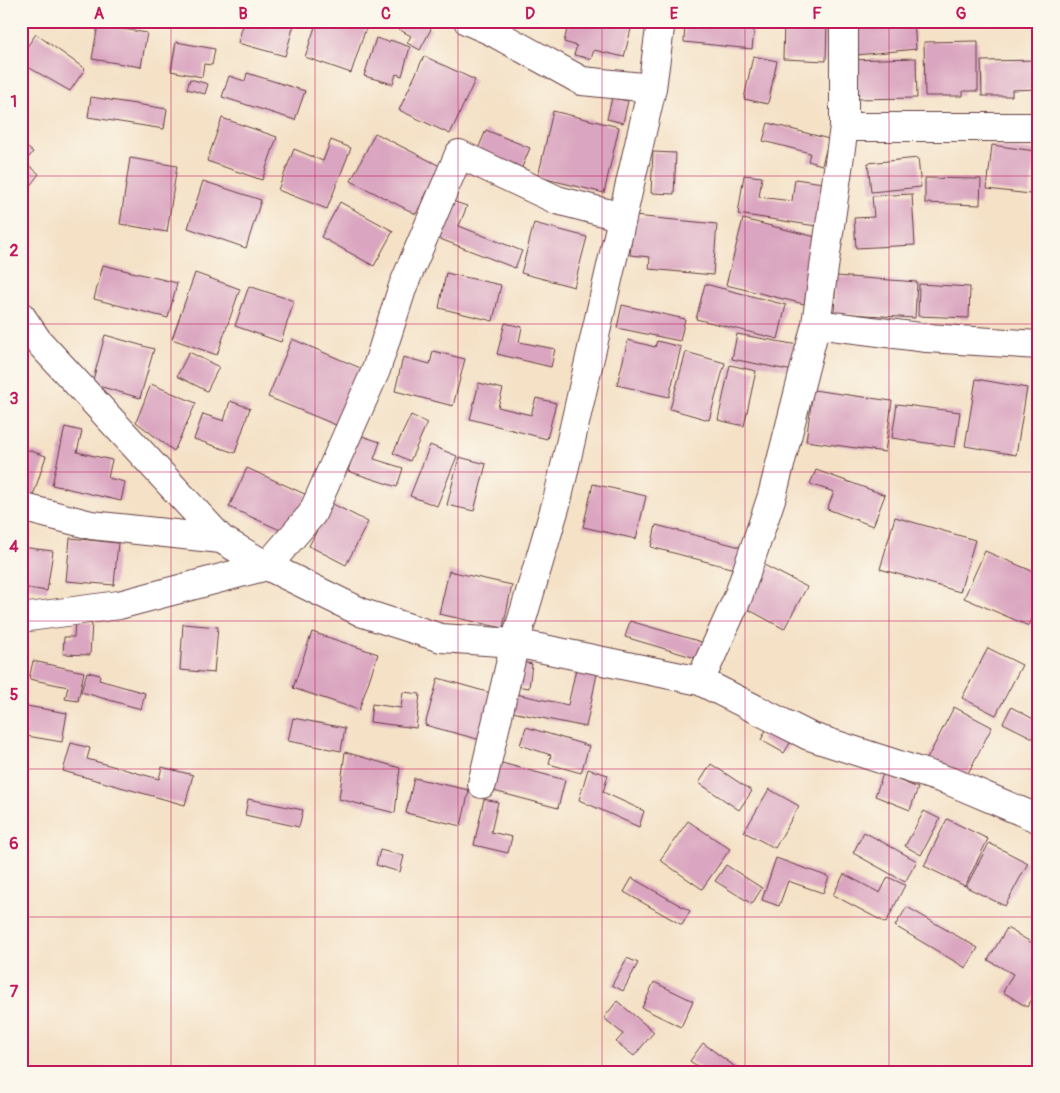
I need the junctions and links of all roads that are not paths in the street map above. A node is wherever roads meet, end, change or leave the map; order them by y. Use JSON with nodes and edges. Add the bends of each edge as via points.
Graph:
{"nodes":[{"id":1,"x":468,"y":21,"type":"edge"},
{"id":2,"x":661,"y":21,"type":"edge"},
{"id":3,"x":844,"y":21,"type":"edge"},
{"id":4,"x":652,"y":88,"type":"junction"},
{"id":5,"x":844,"y":127,"type":"junction"},
{"id":6,"x":1039,"y":127,"type":"edge"},
{"id":7,"x":622,"y":217,"type":"junction"},
{"id":8,"x":21,"y":316,"type":"edge"},
{"id":9,"x":816,"y":324,"type":"junction"},
{"id":10,"x":1039,"y":345,"type":"edge"},
{"id":11,"x":21,"y":508,"type":"edge"},
{"id":12,"x":221,"y":539,"type":"junction"},
{"id":13,"x":267,"y":566,"type":"junction"},
{"id":14,"x":21,"y":618,"type":"edge"},
{"id":15,"x":515,"y":643,"type":"junction"},
{"id":16,"x":700,"y":681,"type":"junction"},
{"id":17,"x":482,"y":784,"type":"dead end"},
{"id":18,"x":1039,"y":819,"type":"edge"}],
"edges":[{"from":1,"to":4,"type":"street","via":[[582,81]]},
{"from":2,"to":4,"type":"street"},
{"from":3,"to":5,"type":"street"},
{"from":4,"to":7,"type":"street"},
{"from":5,"to":6,"type":"street"},
{"from":5,"to":9,"type":"street"},
{"from":7,"to":13,"type":"street","via":[[557,200],[459,154],[403,286],[376,370],[312,514]]},
{"from":7,"to":15,"type":"street","via":[[557,501]]},
{"from":8,"to":12,"type":"street","via":[[38,341]]},
{"from":9,"to":10,"type":"street","via":[[927,338]]},
{"from":9,"to":16,"type":"street","via":[[772,496],[738,596]]},
{"from":11,"to":12,"type":"street","via":[[91,525]]},
{"from":12,"to":13,"type":"street"},
{"from":13,"to":14,"type":"street","via":[[119,605]]},
{"from":13,"to":15,"type":"street","via":[[363,613],[442,638]]},
{"from":15,"to":16,"type":"street"},
{"from":15,"to":17,"type":"street"},
{"from":16,"to":18,"type":"street","via":[[809,736],[952,782]]}]}
